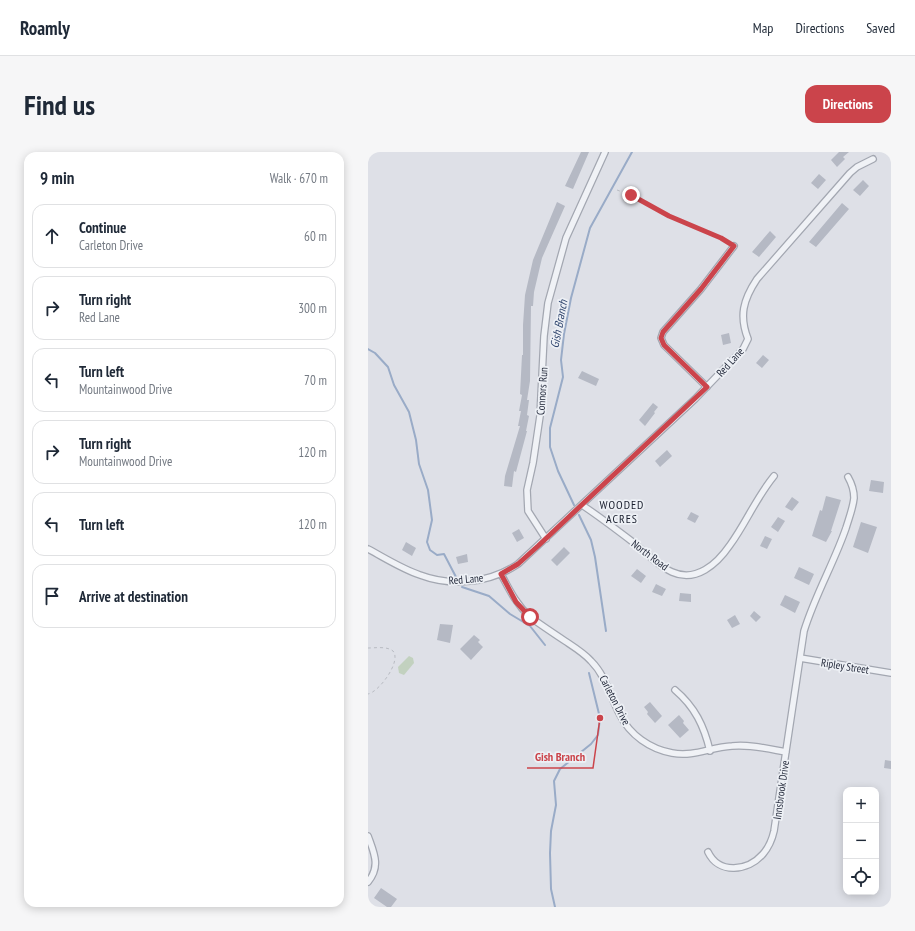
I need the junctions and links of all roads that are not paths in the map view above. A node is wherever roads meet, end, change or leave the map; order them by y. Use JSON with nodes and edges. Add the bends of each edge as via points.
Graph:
{"nodes":[{"id":1,"x":606,"y":152,"type":"edge"},
{"id":2,"x":873,"y":159,"type":"dead end"},
{"id":3,"x":734,"y":246,"type":"road end"},
{"id":4,"x":707,"y":387,"type":"junction"},
{"id":5,"x":774,"y":476,"type":"dead end"},
{"id":6,"x":848,"y":477,"type":"dead end"},
{"id":7,"x":582,"y":505,"type":"junction"},
{"id":8,"x":546,"y":539,"type":"junction"},
{"id":9,"x":368,"y":550,"type":"edge"},
{"id":10,"x":501,"y":574,"type":"junction"},
{"id":11,"x":800,"y":658,"type":"junction"},
{"id":12,"x":891,"y":673,"type":"edge"},
{"id":13,"x":675,"y":690,"type":"dead end"},
{"id":14,"x":710,"y":751,"type":"junction"},
{"id":15,"x":786,"y":752,"type":"junction"},
{"id":16,"x":368,"y":836,"type":"edge"},
{"id":17,"x":708,"y":852,"type":"dead end"},
{"id":18,"x":368,"y":882,"type":"edge"}],
"edges":[{"from":1,"to":8,"type":"street","name":"Connors Run","via":[[566,238],[548,303],[540,416],[527,490],[528,511]]},
{"from":2,"to":4,"type":"street","name":"Red Lane","via":[[850,173],[757,279],[749,290],[744,305],[743,323],[748,339],[743,348]]},
{"from":3,"to":4,"type":"street","via":[[662,336],[664,345]]},
{"from":4,"to":7,"type":"street","name":"Red Lane"},
{"from":5,"to":7,"type":"street","name":"North Road","via":[[724,554],[706,570],[693,575],[681,575],[667,569]]},
{"from":6,"to":11,"type":"street","name":"Innsbrook Drive","via":[[854,497],[849,517],[809,616]]},
{"from":7,"to":8,"type":"street","name":"Red Lane"},
{"from":8,"to":10,"type":"street","name":"Red Lane","via":[[518,564]]},
{"from":9,"to":10,"type":"street","name":"Red Lane","via":[[407,570],[443,581],[472,581]]},
{"from":10,"to":14,"type":"street","name":"Carleton Drive","via":[[516,602],[526,613],[592,661],[605,680],[623,721],[634,734],[651,746],[671,753]]},
{"from":11,"to":12,"type":"street","name":"Ripley Street"},
{"from":11,"to":15,"type":"street","name":"Innsbrook Drive"},
{"from":13,"to":14,"type":"street","via":[[697,714]]},
{"from":14,"to":15,"type":"street","name":"Carleton Drive","via":[[734,745]]},
{"from":15,"to":17,"type":"street","name":"Innsbrook Drive","via":[[774,831],[763,854],[745,866],[730,868],[718,865],[710,858]]},
{"from":16,"to":18,"type":"street","via":[[376,859],[373,876]]}]}
